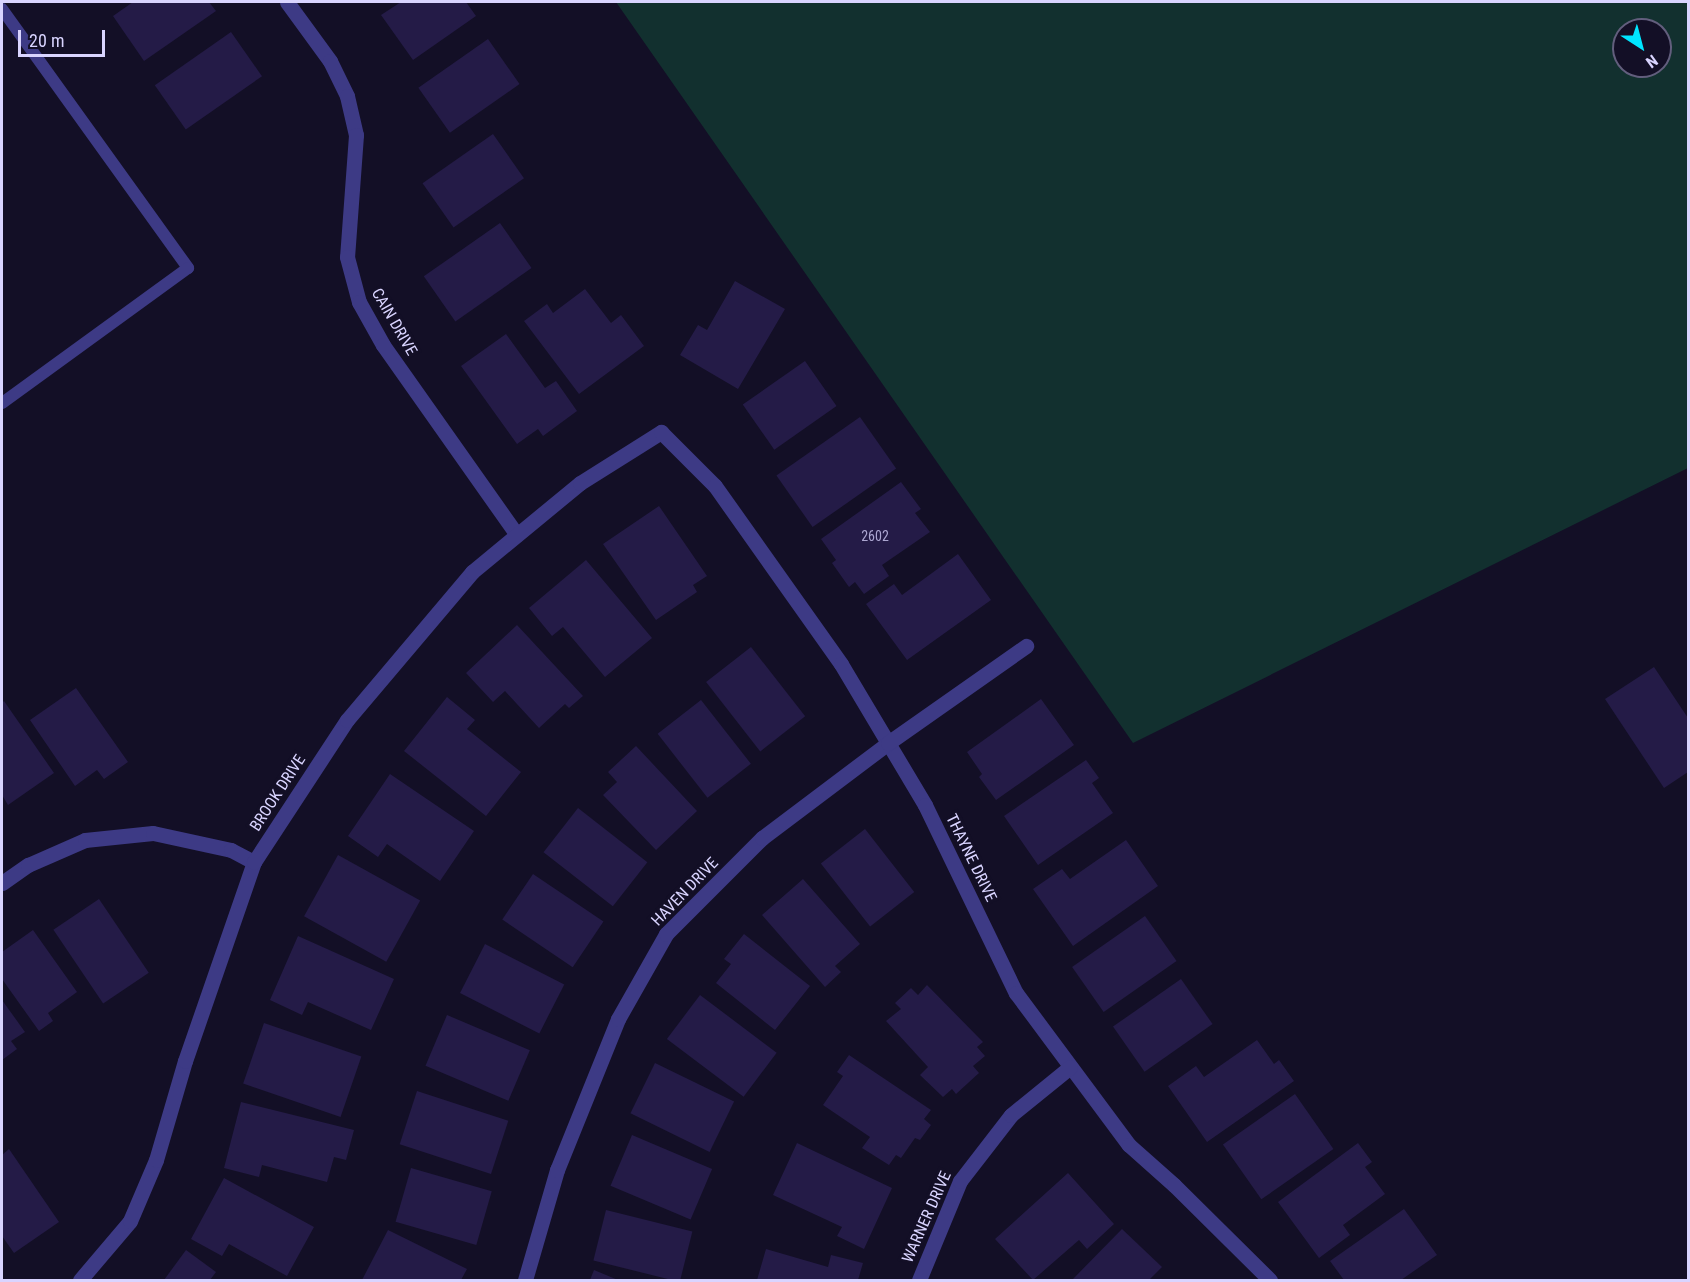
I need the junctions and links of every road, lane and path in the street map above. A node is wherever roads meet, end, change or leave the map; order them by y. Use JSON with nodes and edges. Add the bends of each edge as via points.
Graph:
{"nodes":[{"id":1,"x":287,"y":2,"type":"edge"},
{"id":2,"x":2,"y":9,"type":"edge"},
{"id":3,"x":2,"y":404,"type":"edge"},
{"id":4,"x":661,"y":432,"type":"joint"},
{"id":5,"x":517,"y":535,"type":"junction"},
{"id":6,"x":1026,"y":646,"type":"dead end"},
{"id":7,"x":888,"y":743,"type":"junction"},
{"id":8,"x":254,"y":862,"type":"junction"},
{"id":9,"x":2,"y":883,"type":"edge"},
{"id":10,"x":1070,"y":1067,"type":"junction"},
{"id":11,"x":80,"y":1281,"type":"edge"},
{"id":12,"x":525,"y":1281,"type":"edge"},
{"id":13,"x":919,"y":1281,"type":"edge"},
{"id":14,"x":1270,"y":1281,"type":"edge"}],
"edges":[{"from":1,"to":5,"type":"street","name":"CAIN DRIVE","via":[[330,61],[347,96],[356,135],[347,257],[359,302],[383,345]]},
{"from":2,"to":3,"type":"lane","via":[[188,268]]},
{"from":4,"to":5,"type":"street","name":"BROOK DRIVE","via":[[580,483]]},
{"from":4,"to":7,"type":"street","name":"THAYNE DRIVE","via":[[715,486],[841,664]]},
{"from":5,"to":8,"type":"street","name":"BROOK DRIVE","via":[[472,572],[347,720]]},
{"from":6,"to":7,"type":"street","name":"HAVEN DRIVE"},
{"from":7,"to":10,"type":"street","name":"THAYNE DRIVE","via":[[925,805],[1016,993]]},
{"from":7,"to":12,"type":"street","name":"HAVEN DRIVE","via":[[762,838],[666,934],[618,1019],[557,1170]]},
{"from":8,"to":9,"type":"street","via":[[231,850],[153,833],[85,840],[28,865]]},
{"from":8,"to":11,"type":"street","name":"BROOK DRIVE","via":[[185,1061],[156,1160],[130,1221]]},
{"from":10,"to":13,"type":"street","name":"WARNER DRIVE","via":[[1011,1115],[960,1181]]},
{"from":10,"to":14,"type":"street","name":"THAYNE DRIVE","via":[[1129,1145]]}]}
